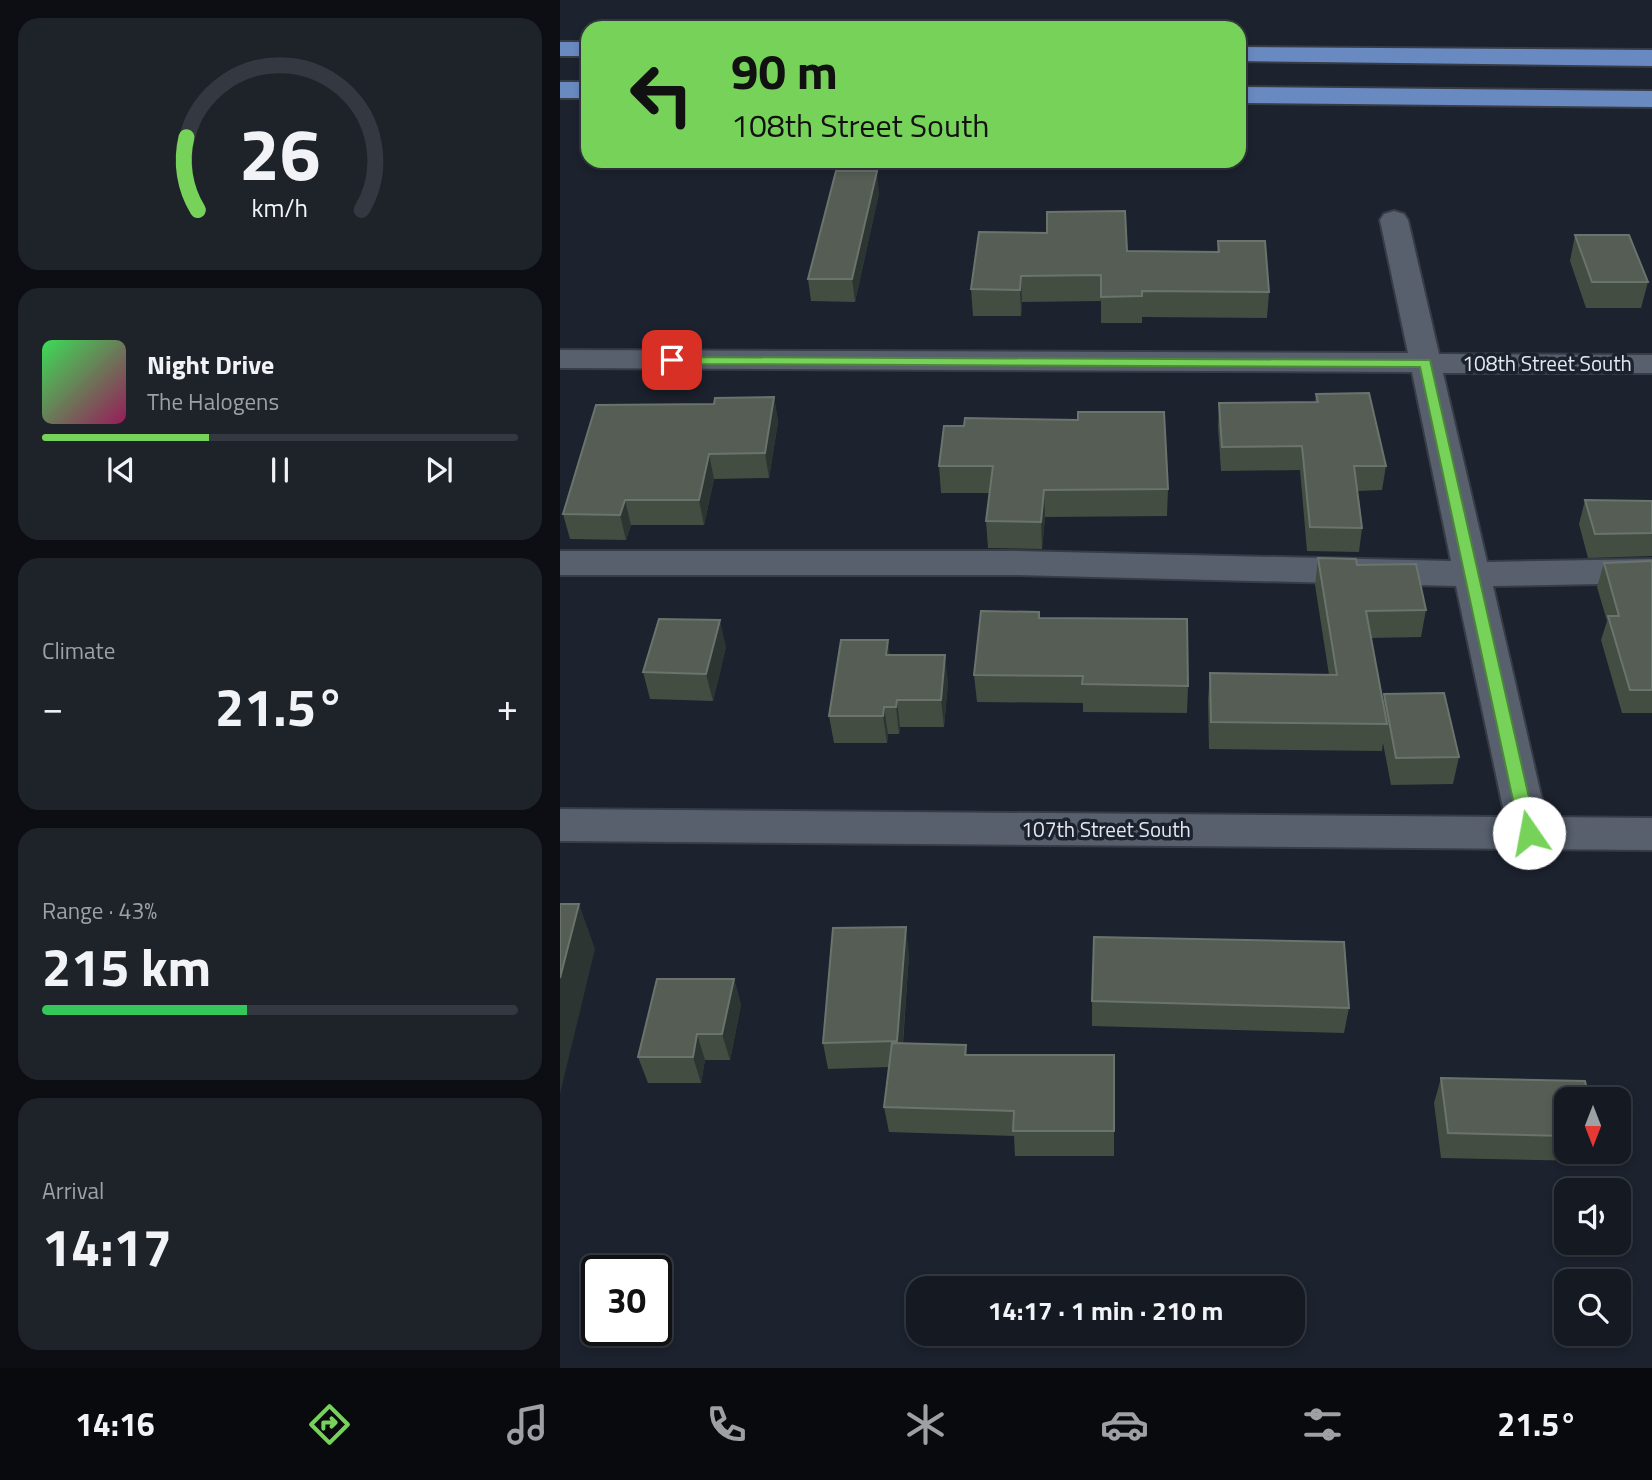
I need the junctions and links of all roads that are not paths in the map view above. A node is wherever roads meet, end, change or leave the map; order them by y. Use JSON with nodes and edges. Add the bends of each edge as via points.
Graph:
{"nodes":[{"id":1,"x":560,"y":49,"type":"edge"},
{"id":2,"x":581,"y":49,"type":"edge"},
{"id":3,"x":1246,"y":54,"type":"edge"},
{"id":4,"x":1652,"y":58,"type":"edge"},
{"id":5,"x":560,"y":90,"type":"edge"},
{"id":6,"x":581,"y":90,"type":"edge"},
{"id":7,"x":1246,"y":95,"type":"edge"},
{"id":8,"x":1652,"y":99,"type":"edge"},
{"id":9,"x":1394,"y":220,"type":"dead end"},
{"id":10,"x":560,"y":359,"type":"edge"},
{"id":11,"x":1425,"y":363,"type":"junction"},
{"id":12,"x":1652,"y":363,"type":"edge"},
{"id":13,"x":560,"y":563,"type":"edge"},
{"id":14,"x":1652,"y":571,"type":"edge"},
{"id":15,"x":1472,"y":574,"type":"junction"},
{"id":16,"x":560,"y":825,"type":"edge"},
{"id":17,"x":1529,"y":833,"type":"junction"},
{"id":18,"x":1652,"y":834,"type":"edge"}],
"edges":[{"from":1,"to":2,"type":"highway"},
{"from":3,"to":4,"type":"highway"},
{"from":5,"to":6,"type":"highway"},
{"from":7,"to":8,"type":"highway"},
{"from":9,"to":11,"type":"street"},
{"from":10,"to":11,"type":"street","name":"108th Street South"},
{"from":11,"to":12,"type":"street","name":"108th Street South"},
{"from":11,"to":15,"type":"street"},
{"from":13,"to":15,"type":"street","via":[[1003,563]]},
{"from":14,"to":15,"type":"street"},
{"from":15,"to":17,"type":"street"},
{"from":16,"to":17,"type":"street","name":"107th Street South"},
{"from":17,"to":18,"type":"street","name":"107th Street South"}]}
